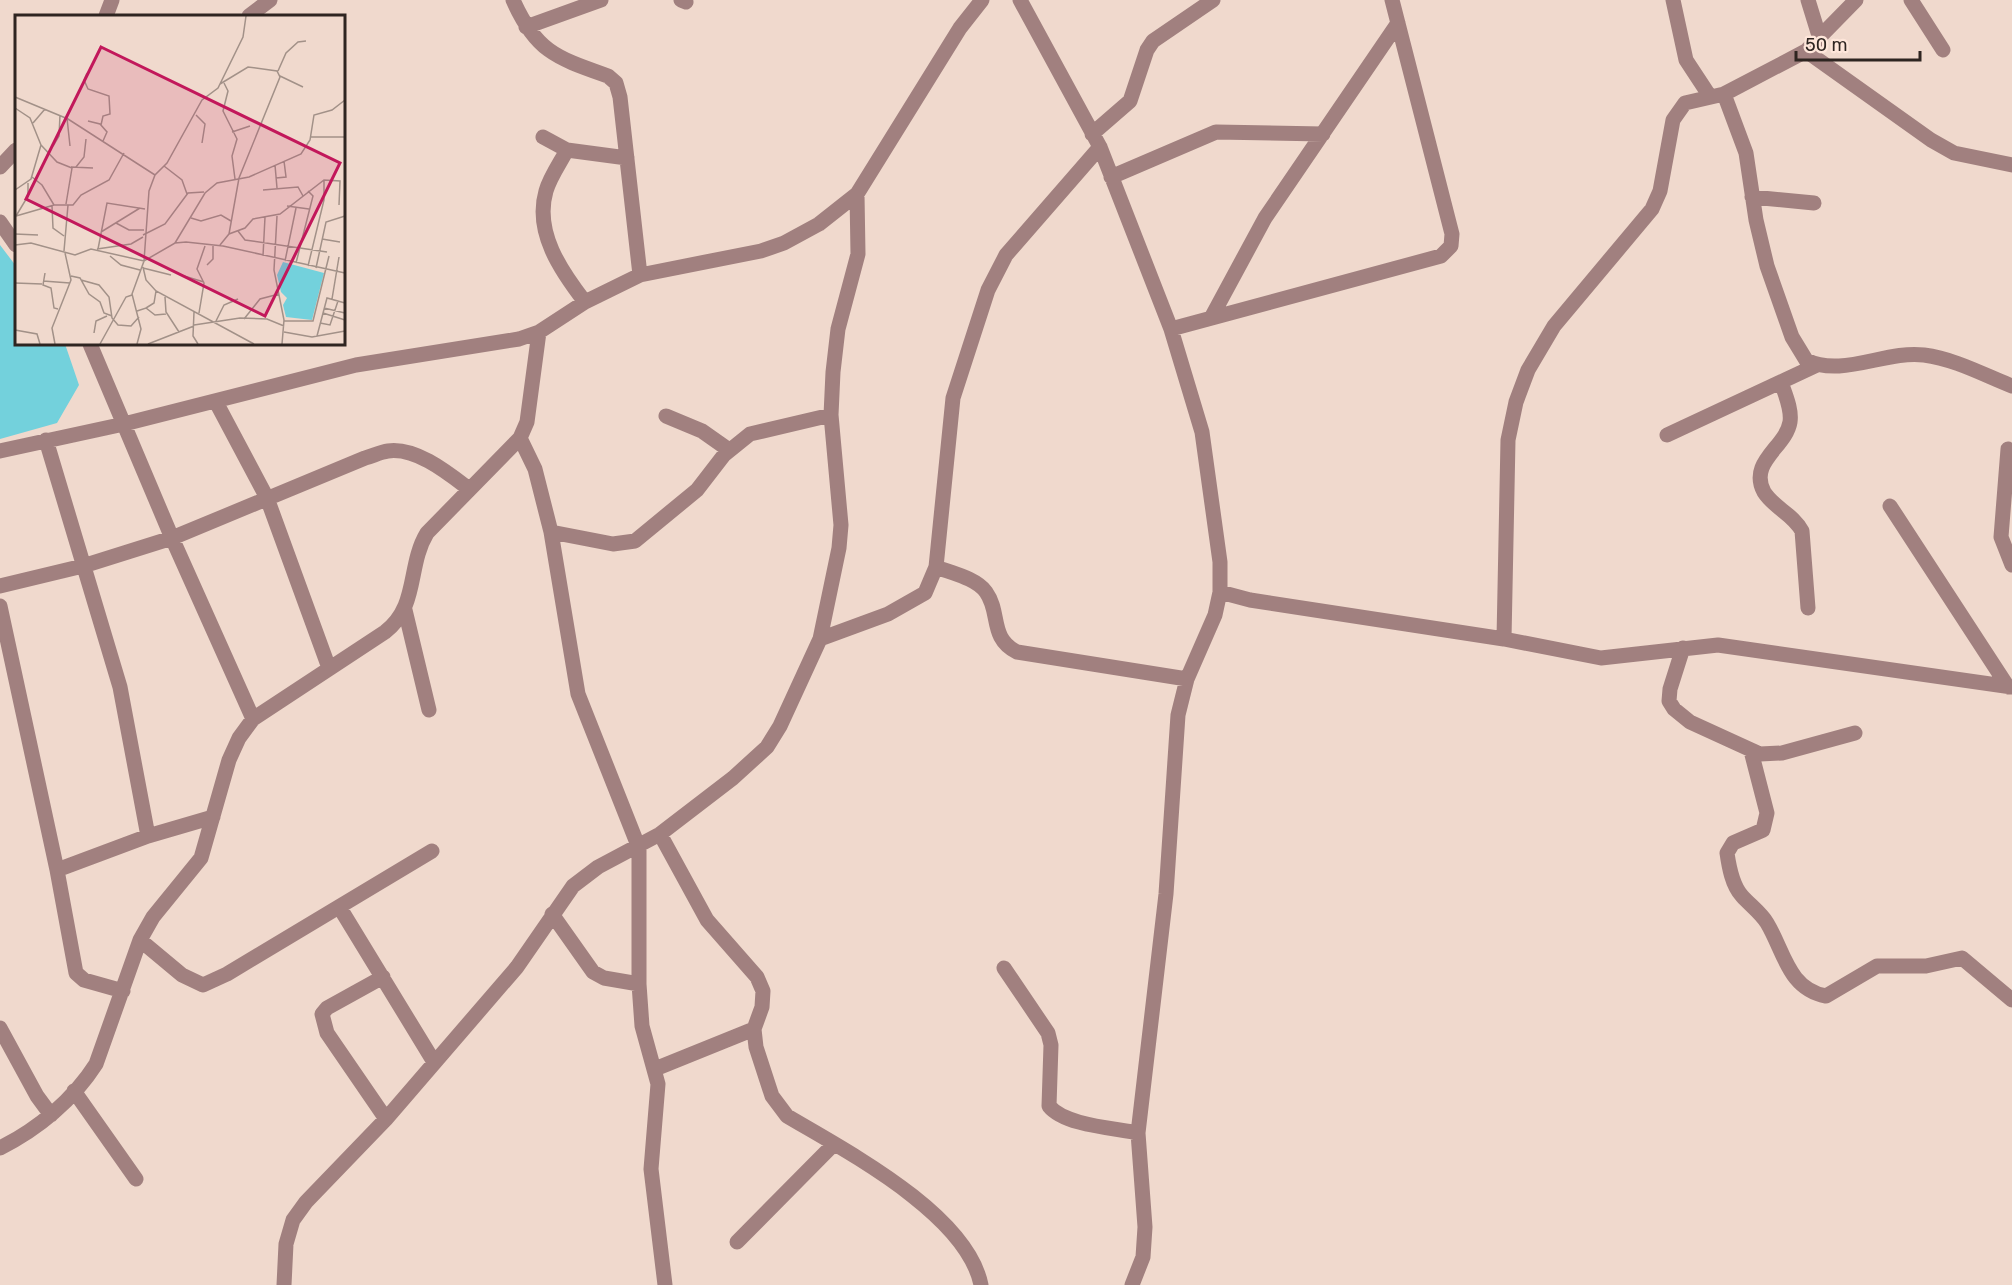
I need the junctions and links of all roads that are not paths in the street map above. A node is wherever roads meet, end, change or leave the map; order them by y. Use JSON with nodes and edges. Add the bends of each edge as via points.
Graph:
{"nodes":[{"id":1,"x":112,"y":0,"type":"edge"},
{"id":2,"x":270,"y":0,"type":"edge"},
{"id":3,"x":513,"y":0,"type":"edge"},
{"id":4,"x":601,"y":0,"type":"edge"},
{"id":5,"x":982,"y":0,"type":"edge"},
{"id":6,"x":1020,"y":0,"type":"edge"},
{"id":7,"x":1213,"y":0,"type":"edge"},
{"id":8,"x":1392,"y":0,"type":"edge"},
{"id":9,"x":1673,"y":0,"type":"edge"},
{"id":10,"x":1808,"y":0,"type":"edge"},
{"id":11,"x":1856,"y":0,"type":"edge"},
{"id":12,"x":1911,"y":0,"type":"edge"},
{"id":13,"x":106,"y":15,"type":"edge"},
{"id":14,"x":250,"y":15,"type":"edge"},
{"id":15,"x":1398,"y":23,"type":"junction"},
{"id":16,"x":526,"y":27,"type":"junction"},
{"id":17,"x":1820,"y":39,"type":"junction"},
{"id":18,"x":1943,"y":50,"type":"dead end"},
{"id":19,"x":1806,"y":51,"type":"junction"},
{"id":20,"x":1717,"y":95,"type":"junction"},
{"id":21,"x":1323,"y":134,"type":"junction"},
{"id":22,"x":543,"y":137,"type":"dead end"},
{"id":23,"x":1096,"y":141,"type":"junction"},
{"id":24,"x":567,"y":150,"type":"junction"},
{"id":25,"x":15,"y":151,"type":"edge"},
{"id":26,"x":627,"y":158,"type":"junction"},
{"id":27,"x":2012,"y":165,"type":"edge"},
{"id":28,"x":0,"y":167,"type":"edge"},
{"id":29,"x":1111,"y":177,"type":"junction"},
{"id":30,"x":856,"y":194,"type":"junction"},
{"id":31,"x":1752,"y":197,"type":"junction"},
{"id":32,"x":1814,"y":203,"type":"dead end"},
{"id":33,"x":0,"y":222,"type":"edge"},
{"id":34,"x":15,"y":243,"type":"edge"},
{"id":35,"x":640,"y":275,"type":"junction"},
{"id":36,"x":585,"y":302,"type":"junction"},
{"id":37,"x":1211,"y":318,"type":"junction"},
{"id":38,"x":1171,"y":329,"type":"junction"},
{"id":39,"x":539,"y":332,"type":"junction"},
{"id":40,"x":90,"y":345,"type":"edge"},
{"id":41,"x":1816,"y":365,"type":"junction"},
{"id":42,"x":1781,"y":382,"type":"junction"},
{"id":43,"x":2012,"y":386,"type":"edge"},
{"id":44,"x":216,"y":402,"type":"junction"},
{"id":45,"x":831,"y":415,"type":"junction"},
{"id":46,"x":666,"y":416,"type":"dead end"},
{"id":47,"x":124,"y":424,"type":"junction"},
{"id":48,"x":1667,"y":435,"type":"dead end"},
{"id":49,"x":520,"y":438,"type":"junction"},
{"id":50,"x":46,"y":441,"type":"junction"},
{"id":51,"x":2008,"y":449,"type":"dead end"},
{"id":52,"x":729,"y":450,"type":"junction"},
{"id":53,"x":0,"y":451,"type":"edge"},
{"id":54,"x":470,"y":489,"type":"junction"},
{"id":55,"x":267,"y":498,"type":"junction"},
{"id":56,"x":1890,"y":506,"type":"dead end"},
{"id":57,"x":551,"y":532,"type":"junction"},
{"id":58,"x":172,"y":538,"type":"junction"},
{"id":59,"x":2012,"y":565,"type":"edge"},
{"id":60,"x":83,"y":566,"type":"junction"},
{"id":61,"x":936,"y":567,"type":"junction"},
{"id":62,"x":0,"y":586,"type":"edge"},
{"id":63,"x":1220,"y":592,"type":"junction"},
{"id":64,"x":0,"y":606,"type":"edge"},
{"id":65,"x":1808,"y":608,"type":"dead end"},
{"id":66,"x":405,"y":610,"type":"junction"},
{"id":67,"x":820,"y":639,"type":"junction"},
{"id":68,"x":1504,"y":639,"type":"junction"},
{"id":69,"x":1683,"y":648,"type":"junction"},
{"id":70,"x":329,"y":668,"type":"junction"},
{"id":71,"x":1187,"y":679,"type":"junction"},
{"id":72,"x":2010,"y":687,"type":"edge"},
{"id":73,"x":429,"y":710,"type":"dead end"},
{"id":74,"x":253,"y":719,"type":"junction"},
{"id":75,"x":1855,"y":733,"type":"dead end"},
{"id":76,"x":1751,"y":751,"type":"junction"},
{"id":77,"x":213,"y":817,"type":"junction"},
{"id":78,"x":660,"y":834,"type":"junction"},
{"id":79,"x":148,"y":836,"type":"junction"},
{"id":80,"x":639,"y":848,"type":"junction"},
{"id":81,"x":432,"y":851,"type":"dead end"},
{"id":82,"x":57,"y":870,"type":"junction"},
{"id":83,"x":340,"y":908,"type":"junction"},
{"id":84,"x":552,"y":914,"type":"junction"},
{"id":85,"x":140,"y":940,"type":"junction"},
{"id":86,"x":1004,"y":968,"type":"dead end"},
{"id":87,"x":383,"y":977,"type":"junction"},
{"id":88,"x":639,"y":984,"type":"junction"},
{"id":89,"x":123,"y":991,"type":"junction"},
{"id":90,"x":2012,"y":1000,"type":"edge"},
{"id":91,"x":0,"y":1028,"type":"edge"},
{"id":92,"x":754,"y":1029,"type":"junction"},
{"id":93,"x":434,"y":1062,"type":"junction"},
{"id":94,"x":655,"y":1069,"type":"junction"},
{"id":95,"x":74,"y":1091,"type":"junction"},
{"id":96,"x":51,"y":1115,"type":"junction"},
{"id":97,"x":386,"y":1119,"type":"junction"},
{"id":98,"x":1138,"y":1133,"type":"junction"},
{"id":99,"x":834,"y":1144,"type":"junction"},
{"id":100,"x":0,"y":1148,"type":"edge"},
{"id":101,"x":136,"y":1179,"type":"dead end"},
{"id":102,"x":737,"y":1242,"type":"dead end"},
{"id":103,"x":284,"y":1285,"type":"edge"},
{"id":104,"x":665,"y":1285,"type":"edge"},
{"id":105,"x":981,"y":1285,"type":"edge"},
{"id":106,"x":1132,"y":1285,"type":"edge"}],
"edges":[{"from":1,"to":13,"type":"street"},
{"from":2,"to":14,"type":"street"},
{"from":3,"to":16,"type":"street"},
{"from":4,"to":16,"type":"street"},
{"from":5,"to":30,"type":"street","via":[[960,28]]},
{"from":6,"to":23,"type":"street"},
{"from":7,"to":23,"type":"street","via":[[1154,41],[1147,50],[1130,101]]},
{"from":8,"to":15,"type":"street"},
{"from":9,"to":20,"type":"street","via":[[1686,60]]},
{"from":10,"to":17,"type":"street"},
{"from":11,"to":17,"type":"street"},
{"from":12,"to":18,"type":"street"},
{"from":15,"to":21,"type":"street"},
{"from":15,"to":37,"type":"street","via":[[1452,234],[1451,246],[1441,256]]},
{"from":16,"to":26,"type":"street","via":[[547,50],[616,83]]},
{"from":17,"to":19,"type":"street"},
{"from":19,"to":20,"type":"street"},
{"from":19,"to":27,"type":"street","via":[[1954,153]]},
{"from":20,"to":31,"type":"street","via":[[1743,145]]},
{"from":20,"to":68,"type":"street","via":[[1686,103],[1678,111],[1660,191],[1652,209],[1554,326],[1522,384],[1508,440]]},
{"from":21,"to":29,"type":"street","via":[[1216,132]]},
{"from":21,"to":37,"type":"street","via":[[1266,218]]},
{"from":22,"to":24,"type":"street"},
{"from":23,"to":29,"type":"street"},
{"from":23,"to":61,"type":"street","via":[[1006,255],[988,290],[953,398]]},
{"from":24,"to":26,"type":"street"},
{"from":24,"to":36,"type":"street","via":[[547,188],[544,212],[556,261]]},
{"from":25,"to":28,"type":"street"},
{"from":26,"to":35,"type":"street"},
{"from":29,"to":38,"type":"street"},
{"from":30,"to":35,"type":"street","via":[[819,224],[784,243]]},
{"from":30,"to":45,"type":"street","via":[[858,254],[837,339]]},
{"from":31,"to":32,"type":"street"},
{"from":31,"to":41,"type":"street","via":[[1765,257],[1792,337],[1806,360]]},
{"from":33,"to":34,"type":"street"},
{"from":35,"to":36,"type":"street"},
{"from":36,"to":39,"type":"street"},
{"from":37,"to":38,"type":"street"},
{"from":38,"to":63,"type":"street","via":[[1202,432],[1220,562]]},
{"from":39,"to":44,"type":"street","via":[[519,339],[356,365]]},
{"from":39,"to":49,"type":"street","via":[[527,422]]},
{"from":40,"to":47,"type":"street"},
{"from":41,"to":42,"type":"street"},
{"from":41,"to":43,"type":"street","via":[[1829,367],[1896,354],[1924,355],[1948,360]]},
{"from":42,"to":48,"type":"street"},
{"from":42,"to":65,"type":"street","via":[[1790,423],[1786,434],[1766,457],[1761,478],[1764,491],[1797,520],[1802,531]]},
{"from":44,"to":47,"type":"street"},
{"from":44,"to":55,"type":"street"},
{"from":45,"to":52,"type":"street","via":[[763,429]]},
{"from":45,"to":67,"type":"street","via":[[841,525]]},
{"from":46,"to":52,"type":"street","via":[[702,431]]},
{"from":47,"to":50,"type":"street"},
{"from":47,"to":58,"type":"street"},
{"from":49,"to":54,"type":"street"},
{"from":49,"to":57,"type":"street","via":[[535,469]]},
{"from":50,"to":53,"type":"street"},
{"from":50,"to":60,"type":"street"},
{"from":51,"to":59,"type":"street","via":[[2001,537]]},
{"from":52,"to":57,"type":"street","via":[[697,490],[635,541],[613,544]]},
{"from":54,"to":55,"type":"street","via":[[431,464],[390,451]]},
{"from":54,"to":66,"type":"street","via":[[437,521],[420,545]]},
{"from":55,"to":58,"type":"street"},
{"from":55,"to":70,"type":"street"},
{"from":56,"to":72,"type":"street"},
{"from":57,"to":80,"type":"street","via":[[578,694]]},
{"from":58,"to":60,"type":"street"},
{"from":58,"to":74,"type":"street"},
{"from":60,"to":62,"type":"street"},
{"from":60,"to":79,"type":"street","via":[[120,687]]},
{"from":61,"to":67,"type":"street","via":[[925,593],[910,603]]},
{"from":61,"to":71,"type":"street","via":[[976,582],[986,592],[1005,646],[1017,652]]},
{"from":63,"to":68,"type":"street"},
{"from":63,"to":71,"type":"street","via":[[1215,615]]},
{"from":64,"to":82,"type":"street"},
{"from":66,"to":70,"type":"street","via":[[386,632]]},
{"from":66,"to":73,"type":"street"},
{"from":67,"to":78,"type":"street","via":[[767,747],[734,778]]},
{"from":68,"to":69,"type":"street","via":[[1601,658]]},
{"from":69,"to":72,"type":"street","via":[[1718,645]]},
{"from":69,"to":76,"type":"street","via":[[1670,689],[1669,701],[1674,709],[1690,722]]},
{"from":70,"to":74,"type":"street"},
{"from":71,"to":98,"type":"street","via":[[1178,715],[1166,894]]},
{"from":74,"to":77,"type":"street","via":[[233,749]]},
{"from":75,"to":76,"type":"street","via":[[1782,753]]},
{"from":76,"to":90,"type":"street","via":[[1767,822],[1757,834],[1733,843],[1728,859],[1737,890],[1767,923],[1799,982],[1826,996],[1877,966],[1926,966],[1962,958]]},
{"from":77,"to":79,"type":"street"},
{"from":77,"to":85,"type":"street","via":[[201,858]]},
{"from":78,"to":80,"type":"street"},
{"from":78,"to":92,"type":"street","via":[[707,920],[757,976],[763,991]]},
{"from":79,"to":82,"type":"street"},
{"from":80,"to":84,"type":"street","via":[[585,875]]},
{"from":80,"to":88,"type":"street"},
{"from":81,"to":83,"type":"street"},
{"from":82,"to":89,"type":"street","via":[[76,973],[84,981]]},
{"from":83,"to":85,"type":"street","via":[[203,985],[182,975]]},
{"from":83,"to":87,"type":"street"},
{"from":84,"to":88,"type":"street","via":[[593,972],[604,978]]},
{"from":84,"to":93,"type":"street","via":[[517,967]]},
{"from":85,"to":89,"type":"street"},
{"from":86,"to":98,"type":"street","via":[[1048,1033],[1051,1045],[1047,1098],[1056,1115]]},
{"from":87,"to":93,"type":"street"},
{"from":87,"to":97,"type":"street","via":[[322,1014],[327,1033]]},
{"from":88,"to":94,"type":"street","via":[[642,1026]]},
{"from":89,"to":95,"type":"street","via":[[101,1054],[88,1077]]},
{"from":91,"to":96,"type":"street"},
{"from":92,"to":94,"type":"street"},
{"from":92,"to":99,"type":"street","via":[[756,1047],[778,1107]]},
{"from":93,"to":97,"type":"street"},
{"from":94,"to":104,"type":"street","via":[[658,1100],[652,1194]]},
{"from":95,"to":96,"type":"street"},
{"from":95,"to":101,"type":"street"},
{"from":96,"to":100,"type":"street","via":[[21,1138]]},
{"from":97,"to":103,"type":"street","via":[[293,1220],[286,1244]]},
{"from":98,"to":106,"type":"street","via":[[1145,1227],[1143,1257]]},
{"from":99,"to":102,"type":"street"},
{"from":99,"to":105,"type":"street","via":[[880,1172],[950,1228],[969,1252]]}]}
